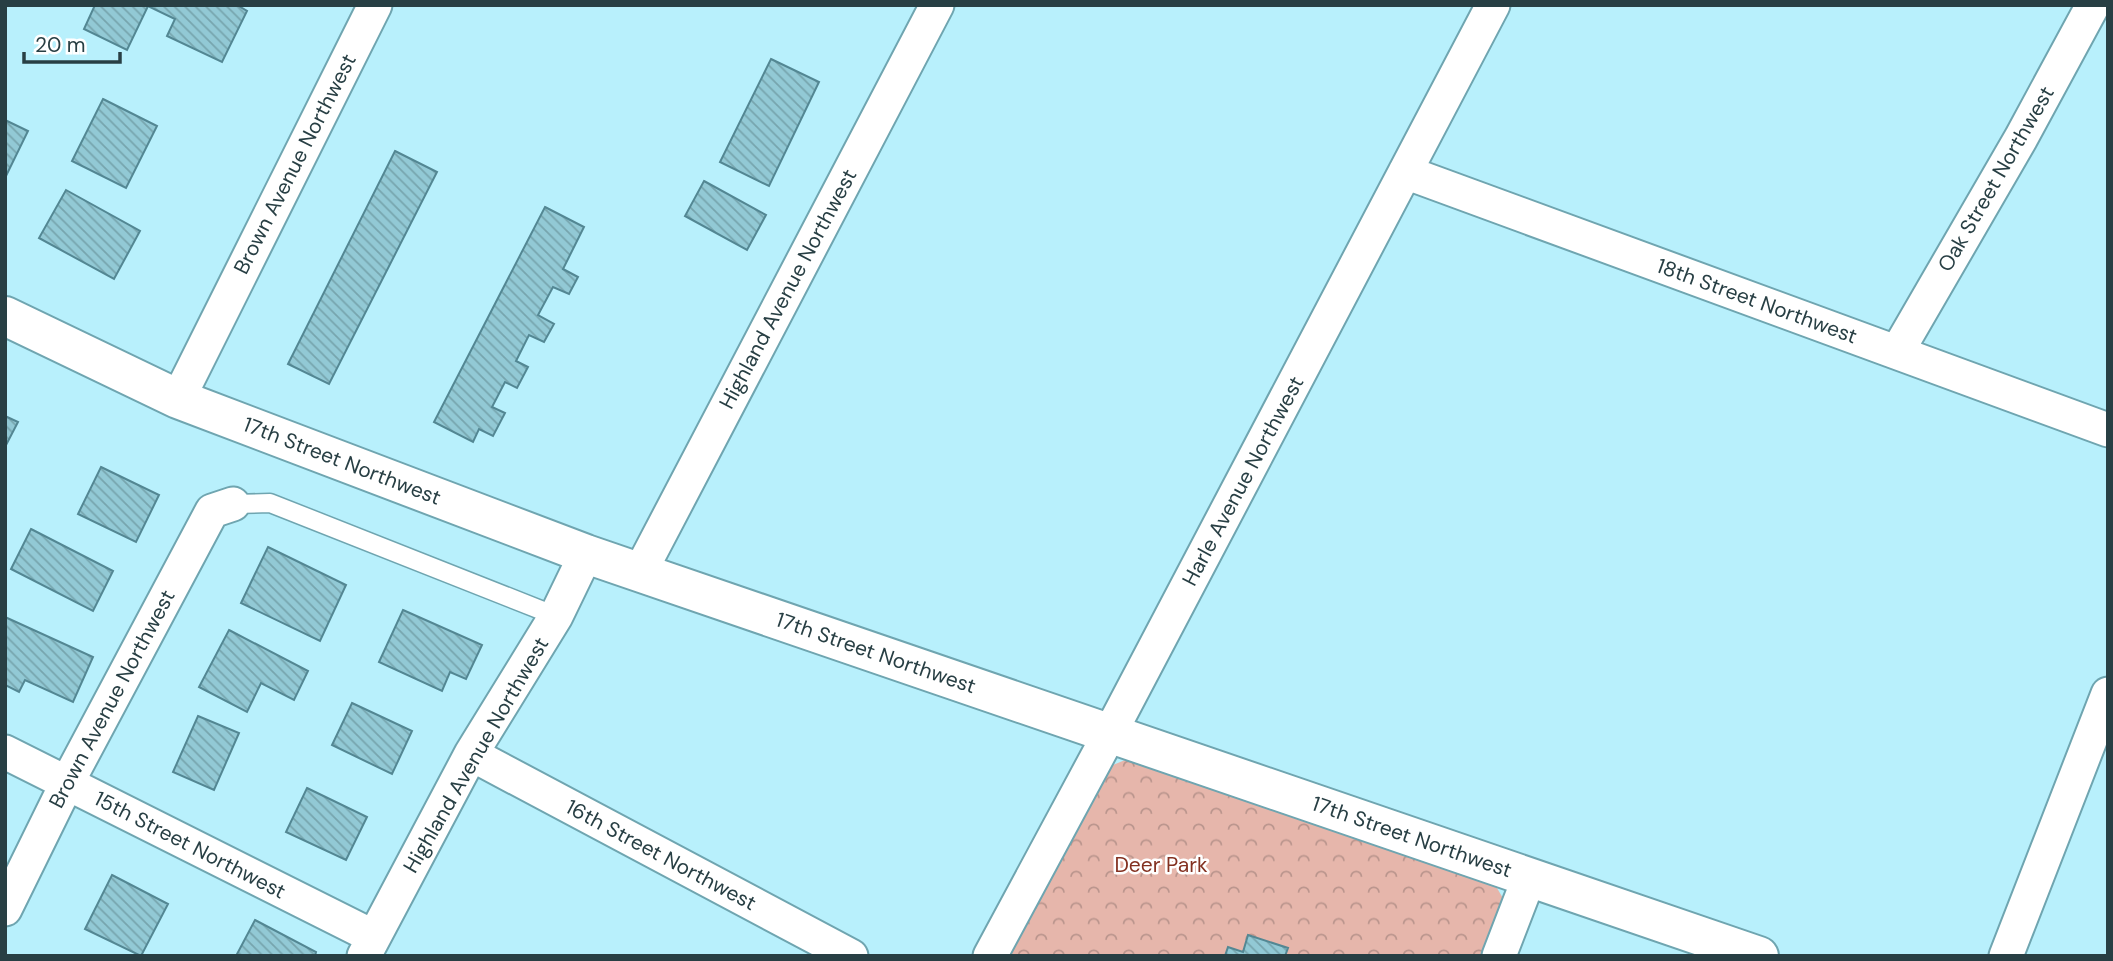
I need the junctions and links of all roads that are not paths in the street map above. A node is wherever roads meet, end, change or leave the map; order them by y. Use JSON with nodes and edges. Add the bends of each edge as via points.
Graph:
{"nodes":[{"id":1,"x":375,"y":5,"type":"edge"},
{"id":2,"x":937,"y":5,"type":"edge"},
{"id":3,"x":1493,"y":5,"type":"edge"},
{"id":4,"x":2093,"y":5,"type":"edge"},
{"id":5,"x":1405,"y":172,"type":"junction"},
{"id":6,"x":5,"y":316,"type":"edge"},
{"id":7,"x":1897,"y":352,"type":"junction"},
{"id":8,"x":178,"y":399,"type":"junction"},
{"id":9,"x":2108,"y":430,"type":"edge"},
{"id":10,"x":233,"y":504,"type":"joint"},
{"id":11,"x":586,"y":554,"type":"junction"},
{"id":12,"x":640,"y":572,"type":"junction"},
{"id":13,"x":556,"y":616,"type":"junction"},
{"id":14,"x":2108,"y":694,"type":"edge"},
{"id":15,"x":1111,"y":733,"type":"junction"},
{"id":16,"x":5,"y":752,"type":"edge"},
{"id":17,"x":471,"y":754,"type":"junction"},
{"id":18,"x":67,"y":783,"type":"junction"},
{"id":19,"x":1528,"y":878,"type":"junction"},
{"id":20,"x":5,"y":909,"type":"edge"},
{"id":21,"x":369,"y":946,"type":"edge"},
{"id":22,"x":851,"y":956,"type":"edge"},
{"id":23,"x":990,"y":956,"type":"edge"},
{"id":24,"x":1499,"y":956,"type":"edge"},
{"id":25,"x":1759,"y":956,"type":"edge"},
{"id":26,"x":2006,"y":956,"type":"edge"}],
"edges":[{"from":1,"to":8,"type":"street","name":"Brown Avenue Northwest"},
{"from":2,"to":12,"type":"street","name":"Highland Avenue Northwest"},
{"from":3,"to":5,"type":"street","name":"Harle Avenue Northwest"},
{"from":4,"to":7,"type":"street","name":"Oak Street Northwest"},
{"from":5,"to":7,"type":"street","name":"18th Street Northwest"},
{"from":5,"to":15,"type":"street","name":"Harle Avenue Northwest"},
{"from":6,"to":8,"type":"street","name":"17th Street Northwest"},
{"from":7,"to":9,"type":"street","name":"18th Street Northwest"},
{"from":8,"to":11,"type":"street","name":"17th Street Northwest"},
{"from":10,"to":13,"type":"lane","via":[[270,503]]},
{"from":10,"to":18,"type":"street","name":"Brown Avenue Northwest","via":[[212,510]]},
{"from":11,"to":12,"type":"street","name":"17th Street Northwest"},
{"from":11,"to":13,"type":"street","name":"Highland Avenue Northwest"},
{"from":12,"to":15,"type":"street","name":"17th Street Northwest"},
{"from":13,"to":17,"type":"street","name":"Highland Avenue Northwest"},
{"from":14,"to":26,"type":"street"},
{"from":15,"to":19,"type":"street","name":"17th Street Northwest"},
{"from":15,"to":23,"type":"street","name":"Harle Avenue Northwest"},
{"from":16,"to":18,"type":"street","name":"15th Street Northwest"},
{"from":17,"to":21,"type":"street","name":"Highland Avenue Northwest"},
{"from":17,"to":22,"type":"street","name":"16th Street Northwest"},
{"from":18,"to":20,"type":"street","name":"Brown Avenue Northwest"},
{"from":18,"to":21,"type":"street","name":"15th Street Northwest"},
{"from":19,"to":24,"type":"street"},
{"from":19,"to":25,"type":"street","name":"17th Street Northwest"}]}
